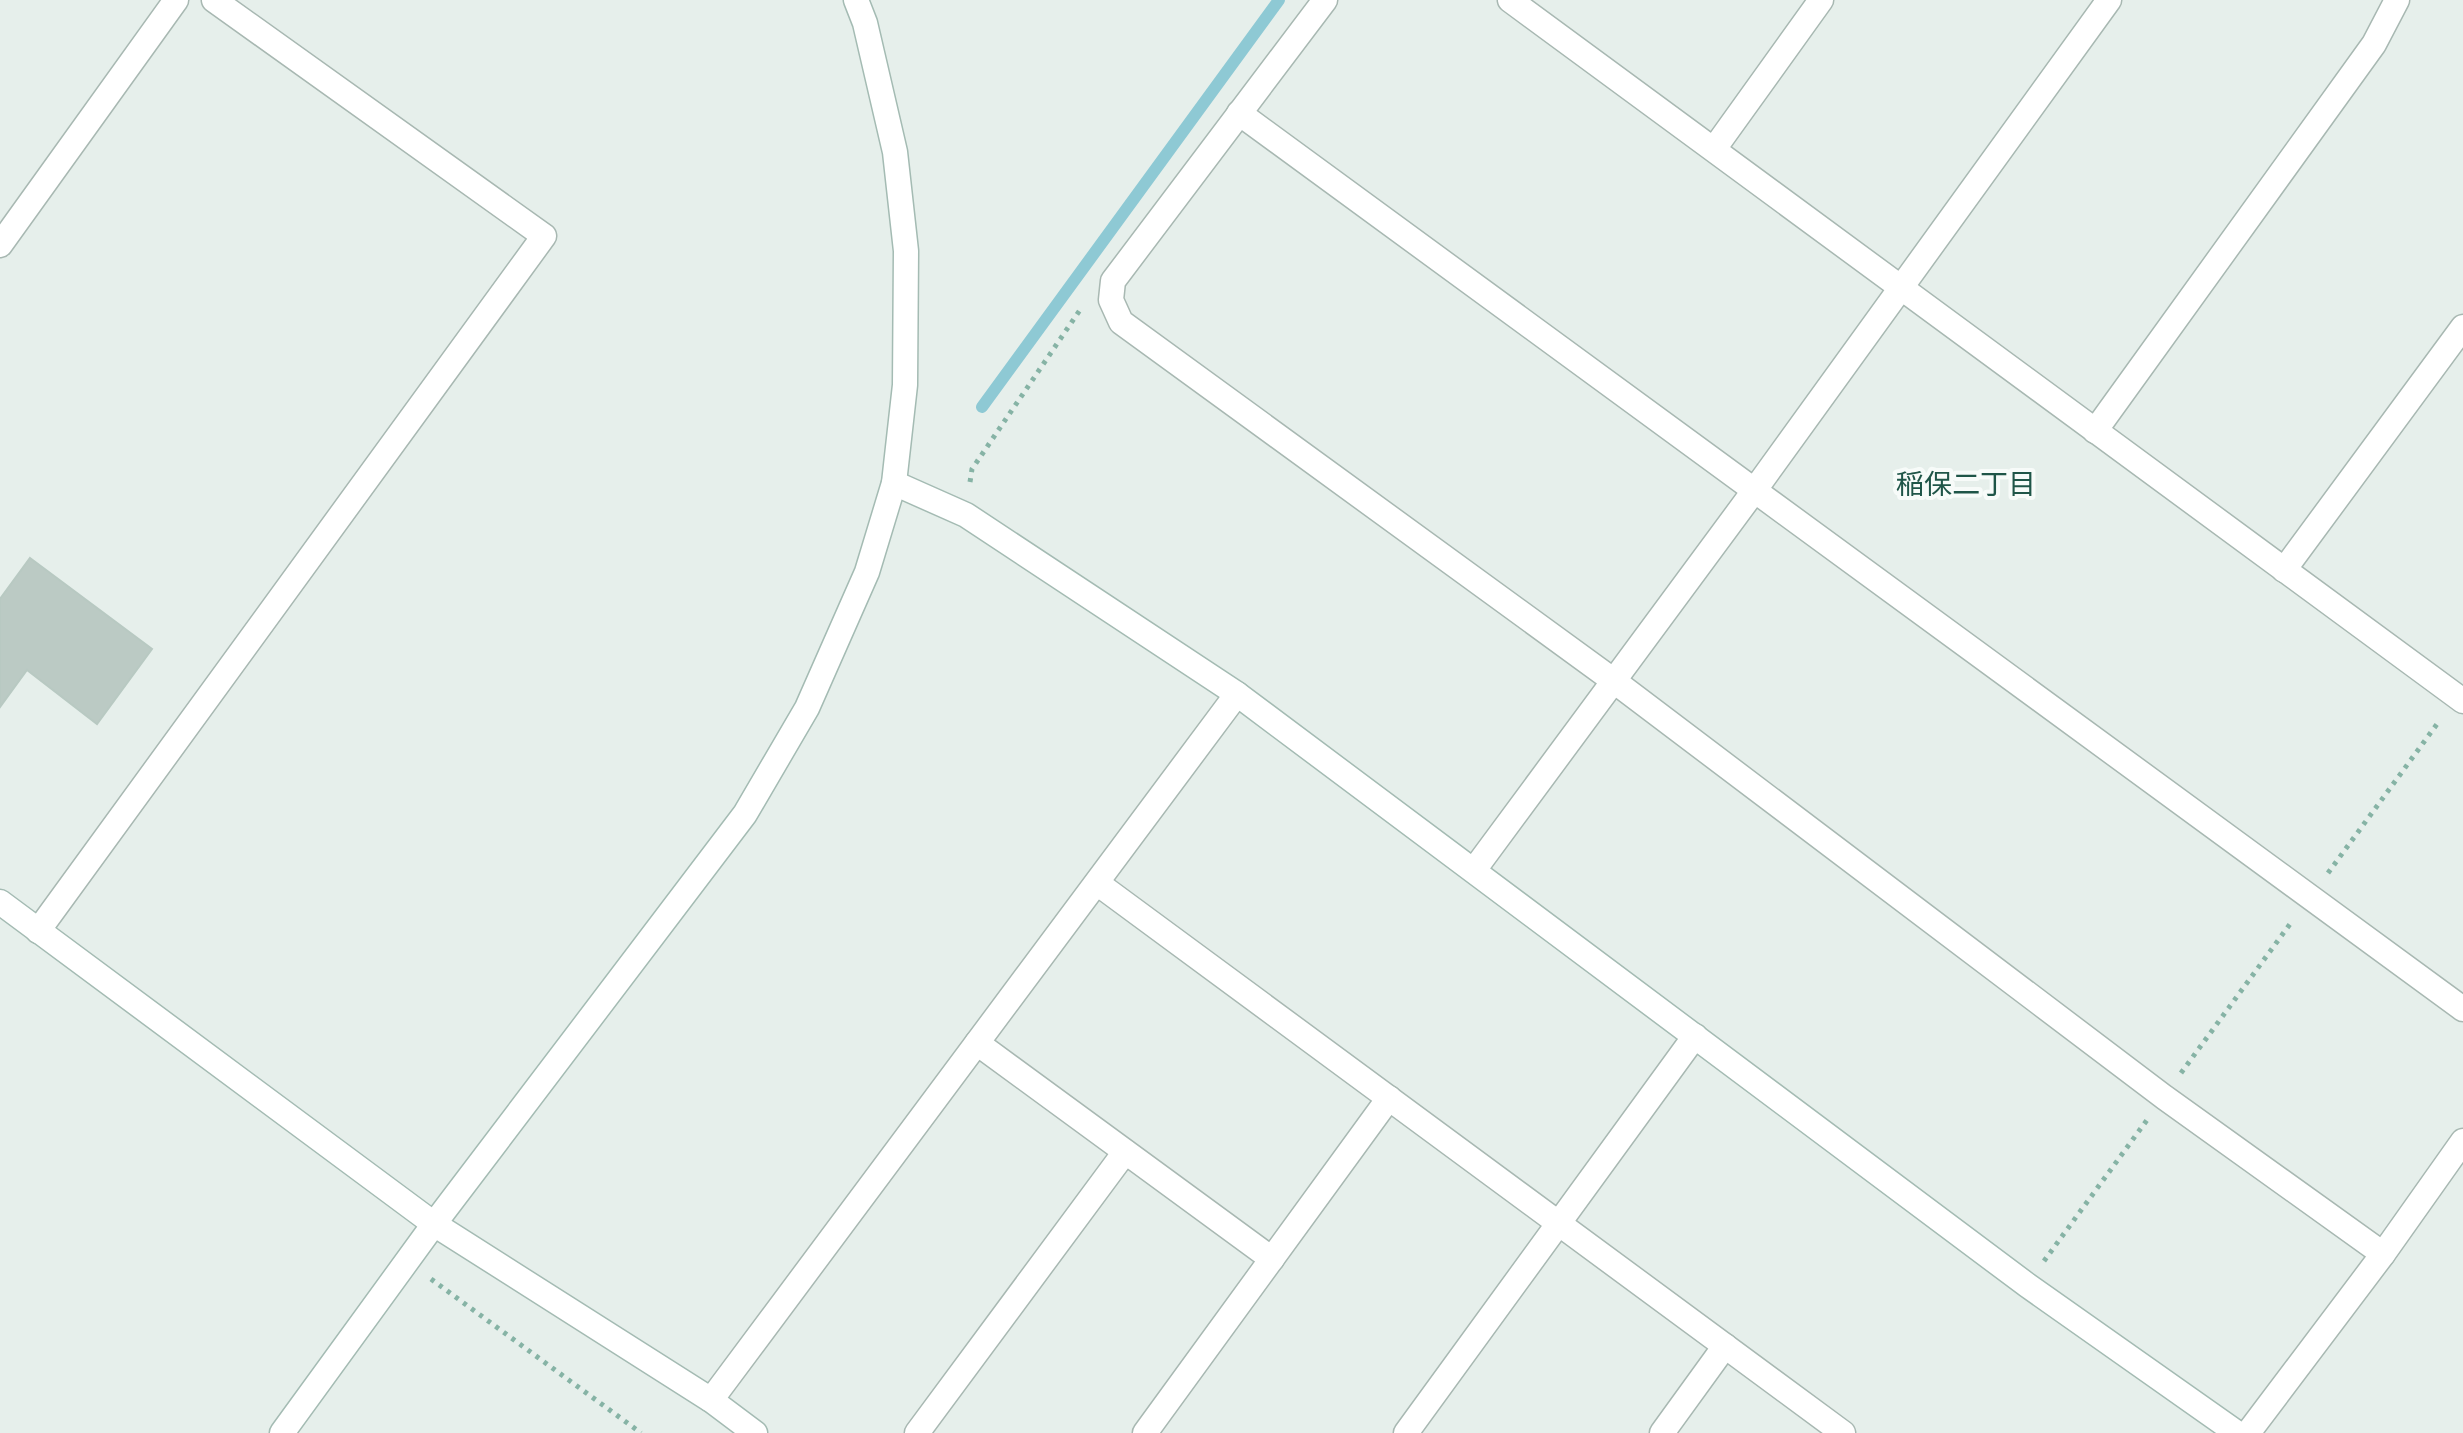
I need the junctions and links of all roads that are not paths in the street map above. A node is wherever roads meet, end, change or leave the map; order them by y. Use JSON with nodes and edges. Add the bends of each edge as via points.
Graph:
{"nodes":[{"id":1,"x":176,"y":0,"type":"edge"},
{"id":2,"x":214,"y":0,"type":"edge"},
{"id":3,"x":856,"y":0,"type":"edge"},
{"id":4,"x":1325,"y":0,"type":"edge"},
{"id":5,"x":1510,"y":0,"type":"edge"},
{"id":6,"x":1821,"y":0,"type":"edge"},
{"id":7,"x":2109,"y":0,"type":"edge"},
{"id":8,"x":2397,"y":0,"type":"edge"},
{"id":9,"x":1239,"y":113,"type":"junction"},
{"id":10,"x":1714,"y":149,"type":"junction"},
{"id":11,"x":0,"y":245,"type":"edge"},
{"id":12,"x":1902,"y":288,"type":"junction"},
{"id":13,"x":2463,"y":327,"type":"edge"},
{"id":14,"x":2095,"y":431,"type":"junction"},
{"id":15,"x":894,"y":483,"type":"junction"},
{"id":16,"x":1754,"y":491,"type":"junction"},
{"id":17,"x":2284,"y":570,"type":"junction"},
{"id":18,"x":1614,"y":681,"type":"junction"},
{"id":19,"x":1237,"y":694,"type":"junction"},
{"id":20,"x":2454,"y":709,"type":"edge"},
{"id":21,"x":1474,"y":870,"type":"junction"},
{"id":22,"x":1097,"y":883,"type":"junction"},
{"id":23,"x":0,"y":902,"type":"edge"},
{"id":24,"x":38,"y":931,"type":"junction"},
{"id":25,"x":2463,"y":1009,"type":"edge"},
{"id":26,"x":1695,"y":1036,"type":"junction"},
{"id":27,"x":977,"y":1043,"type":"junction"},
{"id":28,"x":1389,"y":1098,"type":"junction"},
{"id":29,"x":2463,"y":1141,"type":"edge"},
{"id":30,"x":1125,"y":1152,"type":"junction"},
{"id":31,"x":1558,"y":1222,"type":"junction"},
{"id":32,"x":434,"y":1224,"type":"junction"},
{"id":33,"x":2383,"y":1254,"type":"junction"},
{"id":34,"x":1272,"y":1259,"type":"junction"},
{"id":35,"x":1725,"y":1346,"type":"junction"},
{"id":36,"x":711,"y":1400,"type":"junction"},
{"id":37,"x":282,"y":1433,"type":"edge"},
{"id":38,"x":755,"y":1433,"type":"edge"},
{"id":39,"x":917,"y":1433,"type":"edge"},
{"id":40,"x":1145,"y":1433,"type":"edge"},
{"id":41,"x":1406,"y":1433,"type":"edge"},
{"id":42,"x":1662,"y":1433,"type":"edge"},
{"id":43,"x":1843,"y":1433,"type":"edge"},
{"id":44,"x":2237,"y":1433,"type":"edge"},
{"id":45,"x":2248,"y":1433,"type":"edge"}],
"edges":[{"from":1,"to":11,"type":"street"},
{"from":2,"to":24,"type":"street","via":[[544,236]]},
{"from":3,"to":15,"type":"street","via":[[895,152],[906,251],[905,385]]},
{"from":4,"to":9,"type":"street"},
{"from":5,"to":10,"type":"street"},
{"from":6,"to":10,"type":"street"},
{"from":7,"to":12,"type":"street"},
{"from":8,"to":14,"type":"street","via":[[2374,44]]},
{"from":9,"to":16,"type":"street"},
{"from":9,"to":18,"type":"street","via":[[1113,281],[1111,300],[1121,322]]},
{"from":10,"to":12,"type":"street"},
{"from":12,"to":14,"type":"street"},
{"from":12,"to":16,"type":"street"},
{"from":13,"to":17,"type":"street"},
{"from":14,"to":17,"type":"street"},
{"from":15,"to":19,"type":"street","via":[[966,515]]},
{"from":15,"to":32,"type":"street","via":[[867,572],[807,708],[745,814]]},
{"from":16,"to":18,"type":"street"},
{"from":16,"to":25,"type":"street"},
{"from":17,"to":20,"type":"street"},
{"from":18,"to":21,"type":"street"},
{"from":18,"to":33,"type":"street","via":[[2164,1097]]},
{"from":19,"to":21,"type":"street"},
{"from":19,"to":22,"type":"street"},
{"from":21,"to":26,"type":"street"},
{"from":22,"to":27,"type":"street"},
{"from":22,"to":28,"type":"street"},
{"from":23,"to":24,"type":"street"},
{"from":24,"to":32,"type":"street"},
{"from":26,"to":31,"type":"street"},
{"from":26,"to":44,"type":"street","via":[[2027,1285]]},
{"from":27,"to":30,"type":"street"},
{"from":27,"to":36,"type":"street"},
{"from":28,"to":31,"type":"street"},
{"from":28,"to":34,"type":"street"},
{"from":29,"to":33,"type":"street"},
{"from":30,"to":34,"type":"street"},
{"from":30,"to":39,"type":"street"},
{"from":31,"to":35,"type":"street"},
{"from":31,"to":41,"type":"street"},
{"from":32,"to":36,"type":"street"},
{"from":32,"to":37,"type":"street"},
{"from":33,"to":45,"type":"street"},
{"from":34,"to":40,"type":"street"},
{"from":35,"to":42,"type":"street"},
{"from":35,"to":43,"type":"street"},
{"from":36,"to":38,"type":"street"}]}
